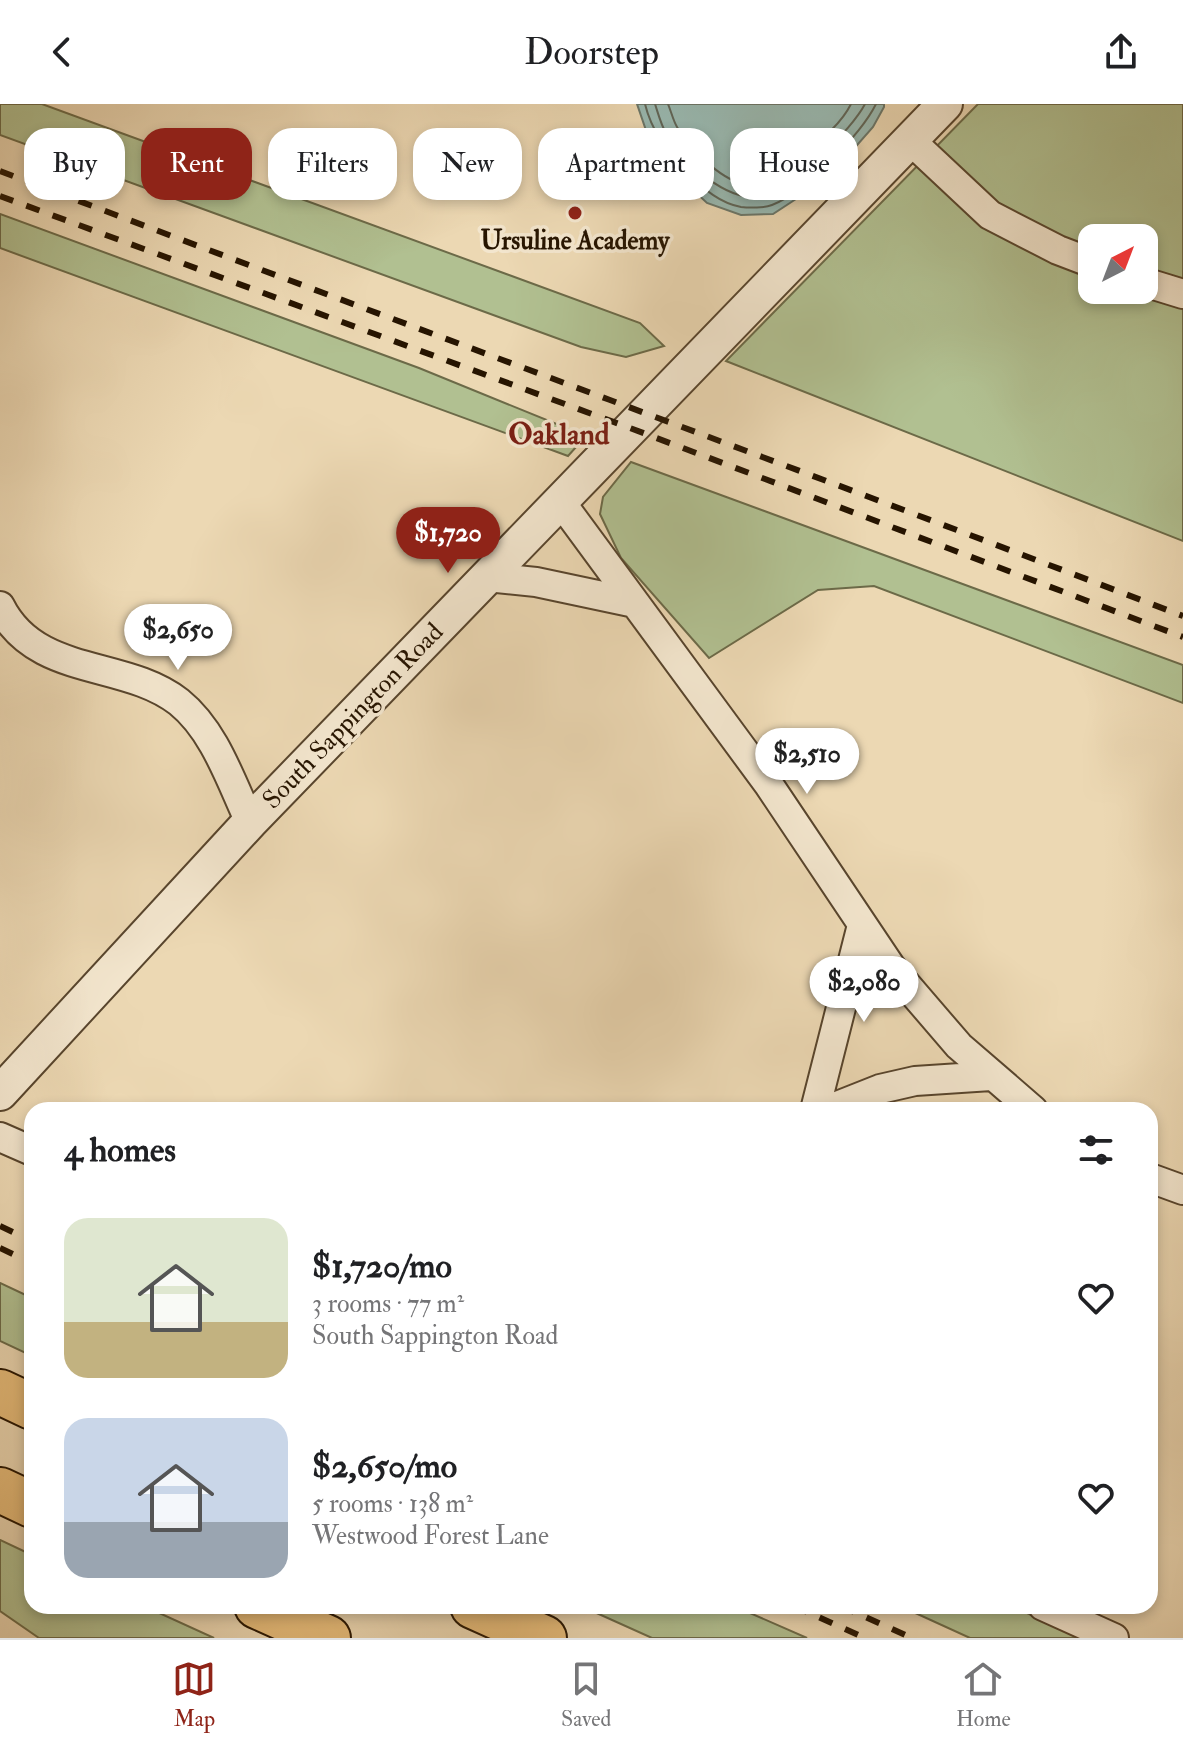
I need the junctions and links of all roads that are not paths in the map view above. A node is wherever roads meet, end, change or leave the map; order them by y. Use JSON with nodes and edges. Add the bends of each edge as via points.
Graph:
{"nodes":[{"id":1,"x":945,"y":104,"type":"edge"},
{"id":2,"x":910,"y":140,"type":"junction"},
{"id":3,"x":1078,"y":258,"type":"edge"},
{"id":4,"x":1158,"y":286,"type":"edge"},
{"id":5,"x":1183,"y":294,"type":"edge"},
{"id":6,"x":560,"y":501,"type":"junction"},
{"id":7,"x":487,"y":577,"type":"junction"},
{"id":8,"x":635,"y":603,"type":"junction"},
{"id":9,"x":2,"y":616,"type":"edge"},
{"id":10,"x":250,"y":822,"type":"junction"},
{"id":11,"x":862,"y":925,"type":"junction"},
{"id":12,"x":991,"y":1076,"type":"junction"},
{"id":13,"x":0,"y":1093,"type":"edge"},
{"id":14,"x":817,"y":1102,"type":"edge"},
{"id":15,"x":847,"y":1102,"type":"edge"},
{"id":16,"x":1023,"y":1102,"type":"edge"},
{"id":17,"x":0,"y":1137,"type":"edge"},
{"id":18,"x":24,"y":1148,"type":"edge"},
{"id":19,"x":1158,"y":1181,"type":"edge"},
{"id":20,"x":1183,"y":1190,"type":"edge"},
{"id":21,"x":0,"y":1392,"type":"edge"},
{"id":22,"x":24,"y":1403,"type":"edge"},
{"id":23,"x":0,"y":1490,"type":"edge"},
{"id":24,"x":24,"y":1501,"type":"edge"},
{"id":25,"x":275,"y":1614,"type":"edge"},
{"id":26,"x":491,"y":1614,"type":"edge"},
{"id":27,"x":1061,"y":1614,"type":"edge"},
{"id":28,"x":328,"y":1638,"type":"edge"},
{"id":29,"x":544,"y":1638,"type":"edge"},
{"id":30,"x":1114,"y":1638,"type":"edge"}],
"edges":[{"from":1,"to":2,"type":"street","name":"South Sappington Road"},
{"from":2,"to":3,"type":"street","via":[[990,215]]},
{"from":2,"to":6,"type":"street","name":"South Sappington Road"},
{"from":4,"to":5,"type":"street"},
{"from":6,"to":7,"type":"street","name":"South Sappington Road"},
{"from":6,"to":8,"type":"street"},
{"from":7,"to":8,"type":"street"},
{"from":7,"to":10,"type":"street","name":"South Sappington Road"},
{"from":8,"to":11,"type":"street","via":[[769,785]]},
{"from":9,"to":10,"type":"street","via":[[30,642],[68,663],[141,682],[176,700],[211,741]]},
{"from":10,"to":13,"type":"street","name":"South Sappington Road"},
{"from":11,"to":12,"type":"street","via":[[891,967]]},
{"from":11,"to":14,"type":"street"},
{"from":12,"to":15,"type":"street","via":[[915,1081]]},
{"from":12,"to":16,"type":"street"},
{"from":17,"to":18,"type":"street"},
{"from":19,"to":20,"type":"street"},
{"from":21,"to":22,"type":"highway"},
{"from":23,"to":24,"type":"highway"},
{"from":25,"to":28,"type":"highway"},
{"from":26,"to":29,"type":"highway"},
{"from":27,"to":30,"type":"street"}]}
